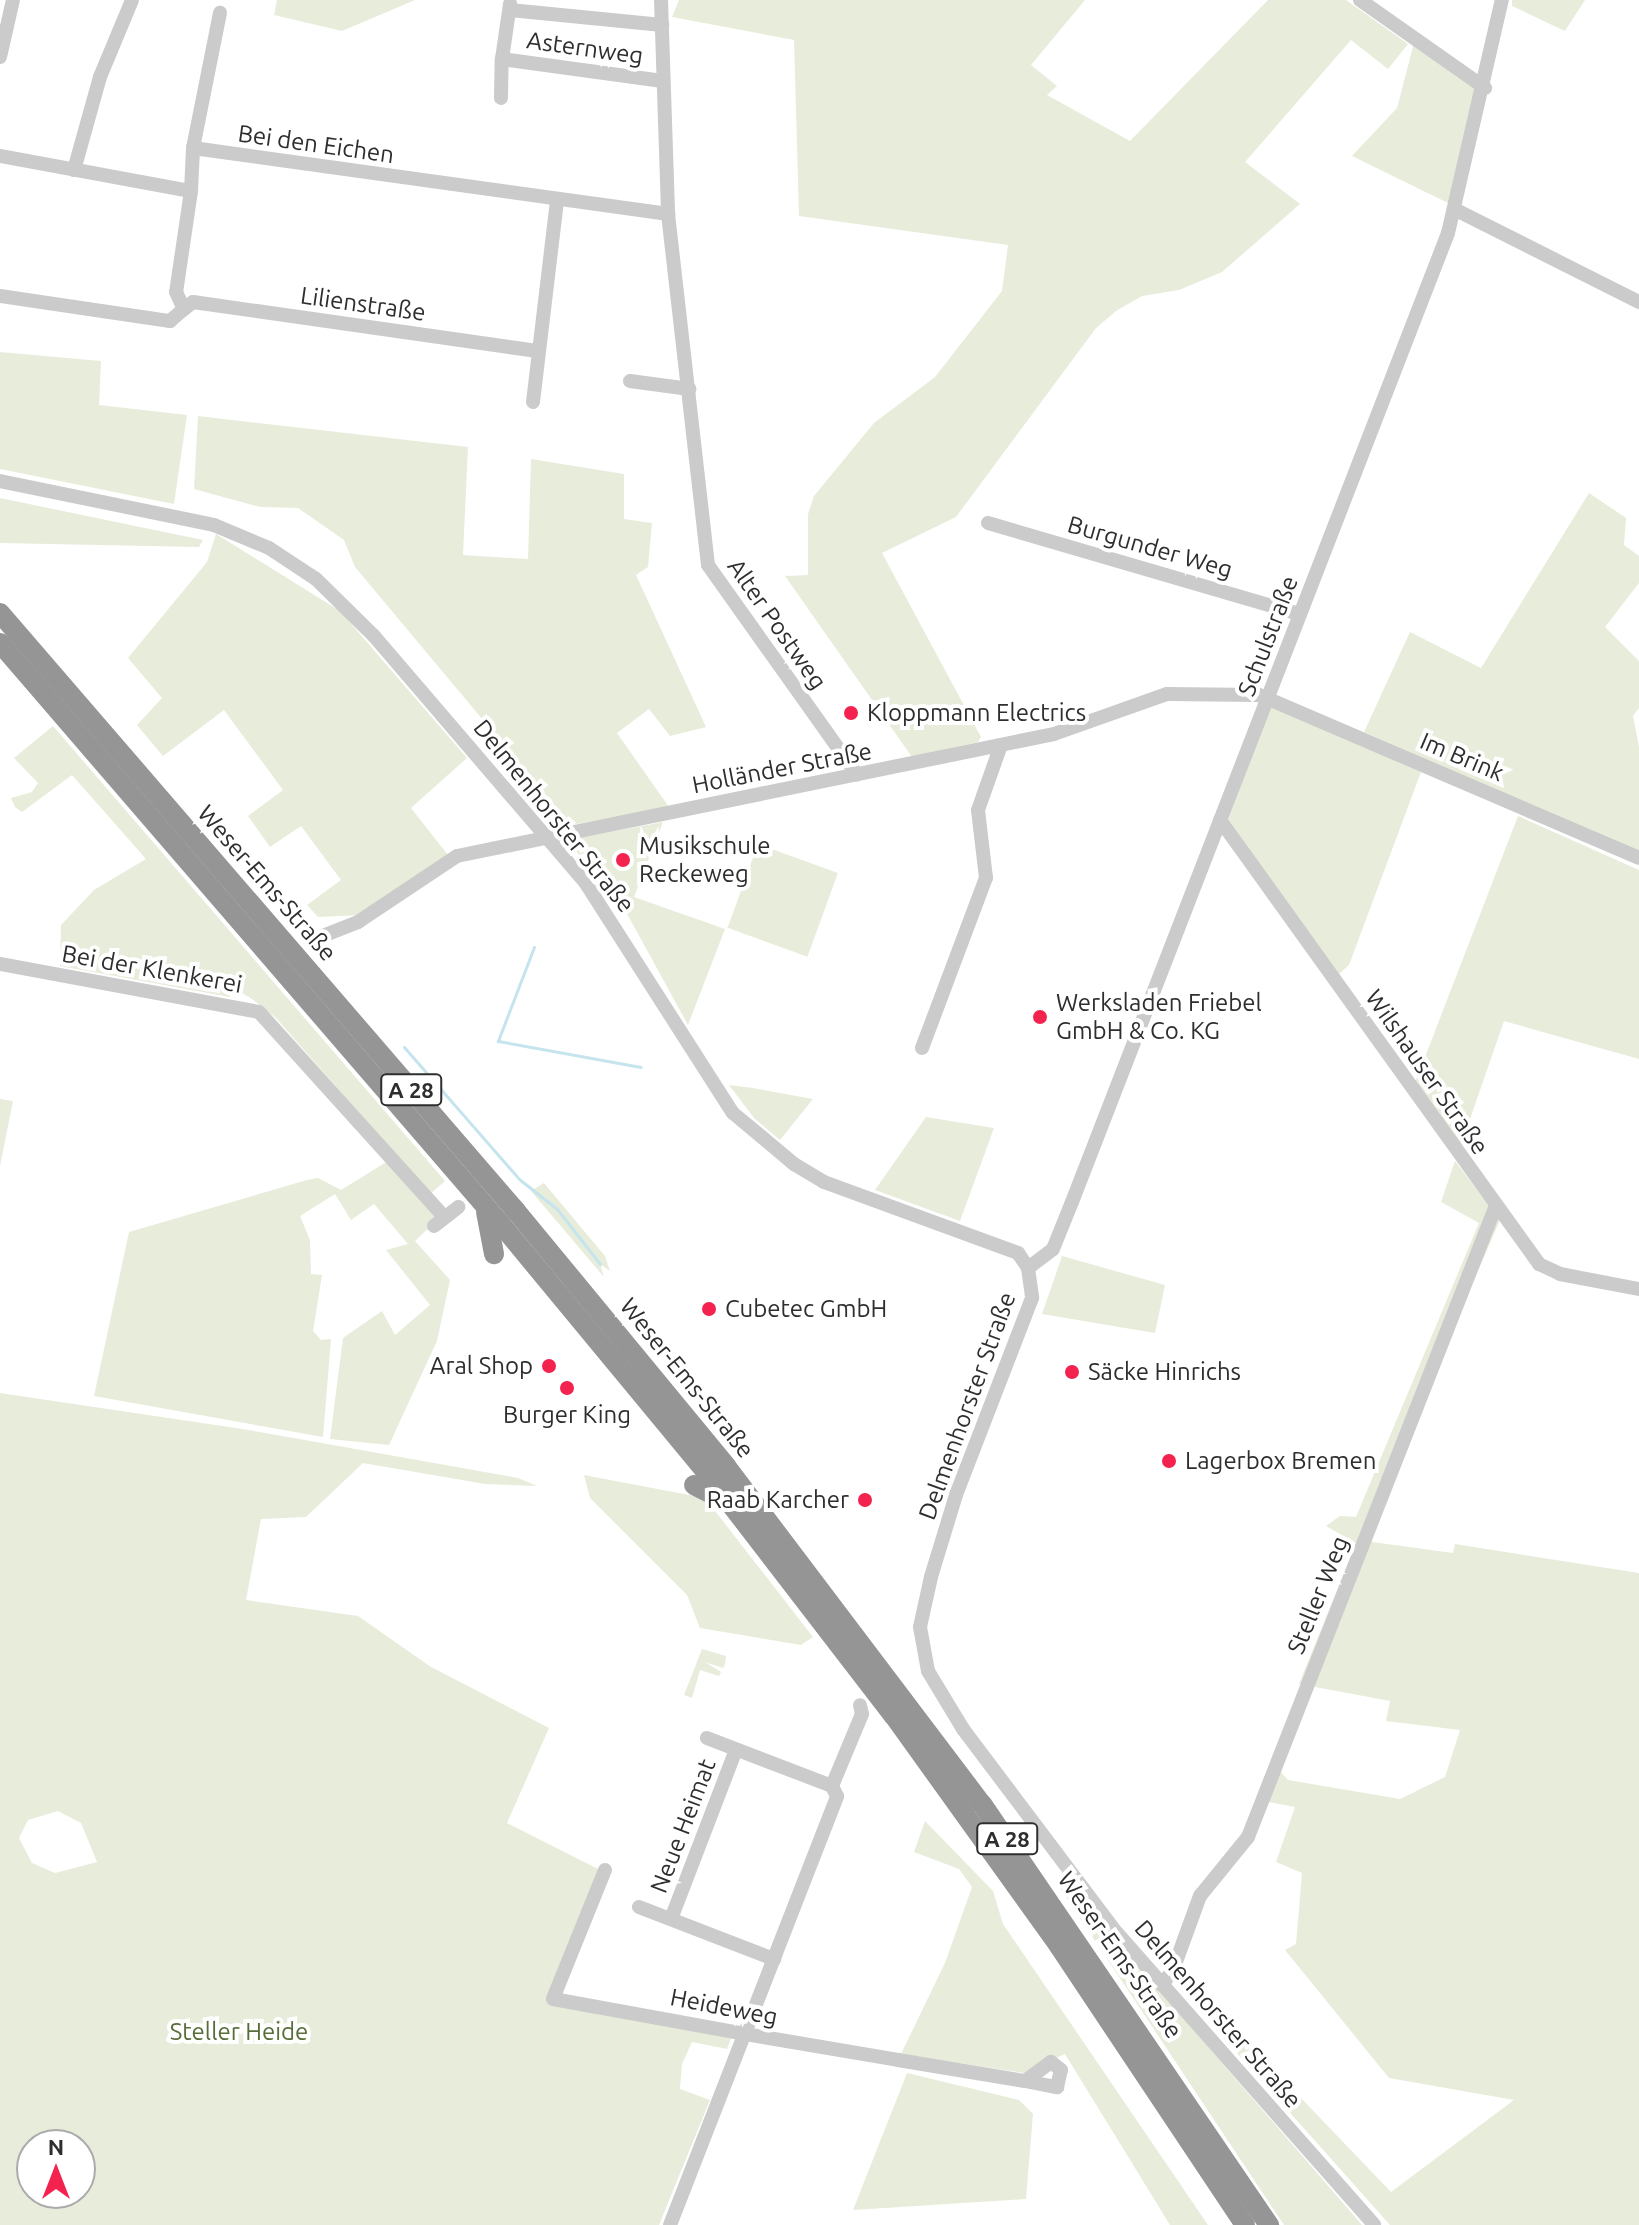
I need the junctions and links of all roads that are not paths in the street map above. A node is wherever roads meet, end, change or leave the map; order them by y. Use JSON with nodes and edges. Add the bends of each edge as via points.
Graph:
{"nodes":[{"id":1,"x":13,"y":0,"type":"edge"},
{"id":2,"x":132,"y":0,"type":"edge"},
{"id":3,"x":661,"y":0,"type":"edge"},
{"id":4,"x":1360,"y":0,"type":"edge"},
{"id":5,"x":1502,"y":0,"type":"edge"},
{"id":6,"x":510,"y":5,"type":"edge"},
{"id":7,"x":220,"y":13,"type":"dead end"},
{"id":8,"x":662,"y":25,"type":"junction"},
{"id":9,"x":0,"y":57,"type":"edge"},
{"id":10,"x":502,"y":59,"type":"junction"},
{"id":11,"x":663,"y":81,"type":"junction"},
{"id":12,"x":1485,"y":88,"type":"junction"},
{"id":13,"x":501,"y":98,"type":"dead end"},
{"id":14,"x":193,"y":148,"type":"junction"},
{"id":15,"x":0,"y":156,"type":"edge"},
{"id":16,"x":74,"y":170,"type":"junction"},
{"id":17,"x":191,"y":191,"type":"junction"},
{"id":18,"x":557,"y":200,"type":"junction"},
{"id":19,"x":1456,"y":210,"type":"junction"},
{"id":20,"x":668,"y":214,"type":"junction"},
{"id":21,"x":0,"y":296,"type":"edge"},
{"id":22,"x":1639,"y":302,"type":"edge"},
{"id":23,"x":184,"y":309,"type":"junction"},
{"id":24,"x":536,"y":351,"type":"junction"},
{"id":25,"x":630,"y":381,"type":"dead end"},
{"id":26,"x":689,"y":389,"type":"junction"},
{"id":27,"x":533,"y":402,"type":"dead end"},
{"id":28,"x":0,"y":481,"type":"edge"},
{"id":29,"x":988,"y":523,"type":"dead end"},
{"id":30,"x":0,"y":613,"type":"edge"},
{"id":31,"x":1300,"y":614,"type":"junction"},
{"id":32,"x":0,"y":643,"type":"edge"},
{"id":33,"x":1268,"y":699,"type":"junction"},
{"id":34,"x":1001,"y":745,"type":"junction"},
{"id":35,"x":857,"y":775,"type":"junction"},
{"id":36,"x":1220,"y":820,"type":"junction"},
{"id":37,"x":548,"y":837,"type":"junction"},
{"id":38,"x":1639,"y":858,"type":"edge"},
{"id":39,"x":320,"y":937,"type":"dead end"},
{"id":40,"x":0,"y":964,"type":"edge"},
{"id":41,"x":922,"y":1048,"type":"dead end"},
{"id":42,"x":484,"y":1204,"type":"junction"},
{"id":43,"x":458,"y":1207,"type":"dead end"},
{"id":44,"x":1495,"y":1208,"type":"junction"},
{"id":45,"x":494,"y":1254,"type":"dead end"},
{"id":46,"x":1028,"y":1268,"type":"junction"},
{"id":47,"x":1639,"y":1289,"type":"edge"},
{"id":48,"x":694,"y":1485,"type":"dead end"},
{"id":49,"x":729,"y":1502,"type":"junction"},
{"id":50,"x":860,"y":1705,"type":"dead end"},
{"id":51,"x":707,"y":1738,"type":"dead end"},
{"id":52,"x":736,"y":1750,"type":"junction"},
{"id":53,"x":834,"y":1791,"type":"junction"},
{"id":54,"x":605,"y":1870,"type":"dead end"},
{"id":55,"x":639,"y":1907,"type":"dead end"},
{"id":56,"x":671,"y":1919,"type":"junction"},
{"id":57,"x":774,"y":1959,"type":"junction"},
{"id":58,"x":1162,"y":1985,"type":"junction"},
{"id":59,"x":745,"y":2034,"type":"junction"},
{"id":60,"x":1025,"y":2081,"type":"dead end"},
{"id":61,"x":672,"y":2222,"type":"edge"},
{"id":62,"x":689,"y":2225,"type":"edge"},
{"id":63,"x":1245,"y":2225,"type":"edge"},
{"id":64,"x":1269,"y":2225,"type":"edge"},
{"id":65,"x":1374,"y":2225,"type":"edge"}],
"edges":[{"from":1,"to":9,"type":"street"},
{"from":2,"to":16,"type":"street","via":[[100,77]]},
{"from":3,"to":8,"type":"street","name":"Alter Postweg"},
{"from":4,"to":12,"type":"street"},
{"from":5,"to":12,"type":"street","name":"Schulstraße"},
{"from":6,"to":8,"type":"street"},
{"from":6,"to":10,"type":"street","name":"Asternweg"},
{"from":7,"to":14,"type":"street"},
{"from":8,"to":11,"type":"street","name":"Alter Postweg"},
{"from":10,"to":11,"type":"street","name":"Asternweg"},
{"from":10,"to":13,"type":"street","name":"Asternweg"},
{"from":11,"to":20,"type":"street","name":"Alter Postweg"},
{"from":12,"to":19,"type":"street","name":"Schulstraße"},
{"from":14,"to":17,"type":"street"},
{"from":14,"to":18,"type":"street","name":"Bei den Eichen"},
{"from":15,"to":16,"type":"street"},
{"from":16,"to":17,"type":"street"},
{"from":17,"to":23,"type":"street","via":[[176,292]]},
{"from":18,"to":20,"type":"street","name":"Bei den Eichen"},
{"from":18,"to":24,"type":"street"},
{"from":19,"to":22,"type":"street"},
{"from":19,"to":31,"type":"street","name":"Schulstraße"},
{"from":20,"to":26,"type":"street","name":"Alter Postweg"},
{"from":21,"to":23,"type":"street","name":"Lilienstraße","via":[[170,321]]},
{"from":23,"to":24,"type":"street","name":"Lilienstraße","via":[[193,302]]},
{"from":24,"to":27,"type":"street"},
{"from":25,"to":26,"type":"street"},
{"from":26,"to":35,"type":"street","name":"Alter Postweg","via":[[708,565]]},
{"from":28,"to":37,"type":"street","name":"Delmenhorster Straße","via":[[214,525],[296,564],[343,603]]},
{"from":29,"to":31,"type":"street","name":"Burgunder Weg"},
{"from":30,"to":64,"type":"highway","name":"Weser-Ems-Straße","number":"A 28","via":[[506,1199],[726,1466],[1008,1840]]},
{"from":31,"to":33,"type":"street","name":"Schulstraße"},
{"from":32,"to":42,"type":"highway","name":"Weser-Ems-Straße","number":"A 28"},
{"from":33,"to":34,"type":"street","name":"Holländer Straße","via":[[1167,694],[1054,734]]},
{"from":33,"to":36,"type":"street","name":"Schulstraße"},
{"from":33,"to":38,"type":"street","name":"Im Brink"},
{"from":34,"to":35,"type":"street","name":"Holländer Straße"},
{"from":34,"to":41,"type":"street","via":[[978,810],[986,878]]},
{"from":35,"to":37,"type":"street","name":"Holländer Straße"},
{"from":36,"to":44,"type":"street","name":"Wilshauser Straße"},
{"from":36,"to":46,"type":"street","name":"Schulstraße","via":[[1053,1249]]},
{"from":37,"to":39,"type":"street","name":"Holländer Straße","via":[[457,856],[358,922]]},
{"from":37,"to":46,"type":"street","name":"Delmenhorster Straße","via":[[617,925],[710,1084],[763,1141],[794,1164],[856,1196],[1000,1243],[1018,1253]]},
{"from":40,"to":43,"type":"street","name":"Bei der Klenkerei","via":[[259,1012],[439,1222]]},
{"from":42,"to":45,"type":"highway"},
{"from":42,"to":49,"type":"highway","name":"Weser-Ems-Straße","number":"A 28"},
{"from":44,"to":47,"type":"street","name":"Wilshauser Straße","via":[[1548,1271]]},
{"from":44,"to":58,"type":"street","name":"Steller Weg","via":[[1248,1837],[1200,1896],[1173,1970]]},
{"from":46,"to":58,"type":"street","name":"Delmenhorster Straße","via":[[1033,1284],[1026,1317],[956,1495],[920,1627],[922,1651],[937,1691],[963,1729],[1067,1870]]},
{"from":48,"to":49,"type":"highway"},
{"from":49,"to":63,"type":"highway","name":"Weser-Ems-Straße","number":"A 28","via":[[894,1716],[1050,1934]]},
{"from":50,"to":53,"type":"street","via":[[862,1714]]},
{"from":51,"to":52,"type":"street","name":"Neue Heimat"},
{"from":52,"to":53,"type":"street","name":"Neue Heimat"},
{"from":52,"to":56,"type":"street","name":"Neue Heimat"},
{"from":53,"to":57,"type":"street"},
{"from":54,"to":59,"type":"street","name":"Heideweg","via":[[553,1999]]},
{"from":55,"to":56,"type":"street","name":"Neue Heimat"},
{"from":56,"to":57,"type":"street","name":"Neue Heimat"},
{"from":57,"to":59,"type":"street"},
{"from":58,"to":65,"type":"street","name":"Delmenhorster Straße"},
{"from":59,"to":60,"type":"street","name":"Heideweg"},
{"from":59,"to":61,"type":"street"},
{"from":61,"to":62,"type":"street"}]}
